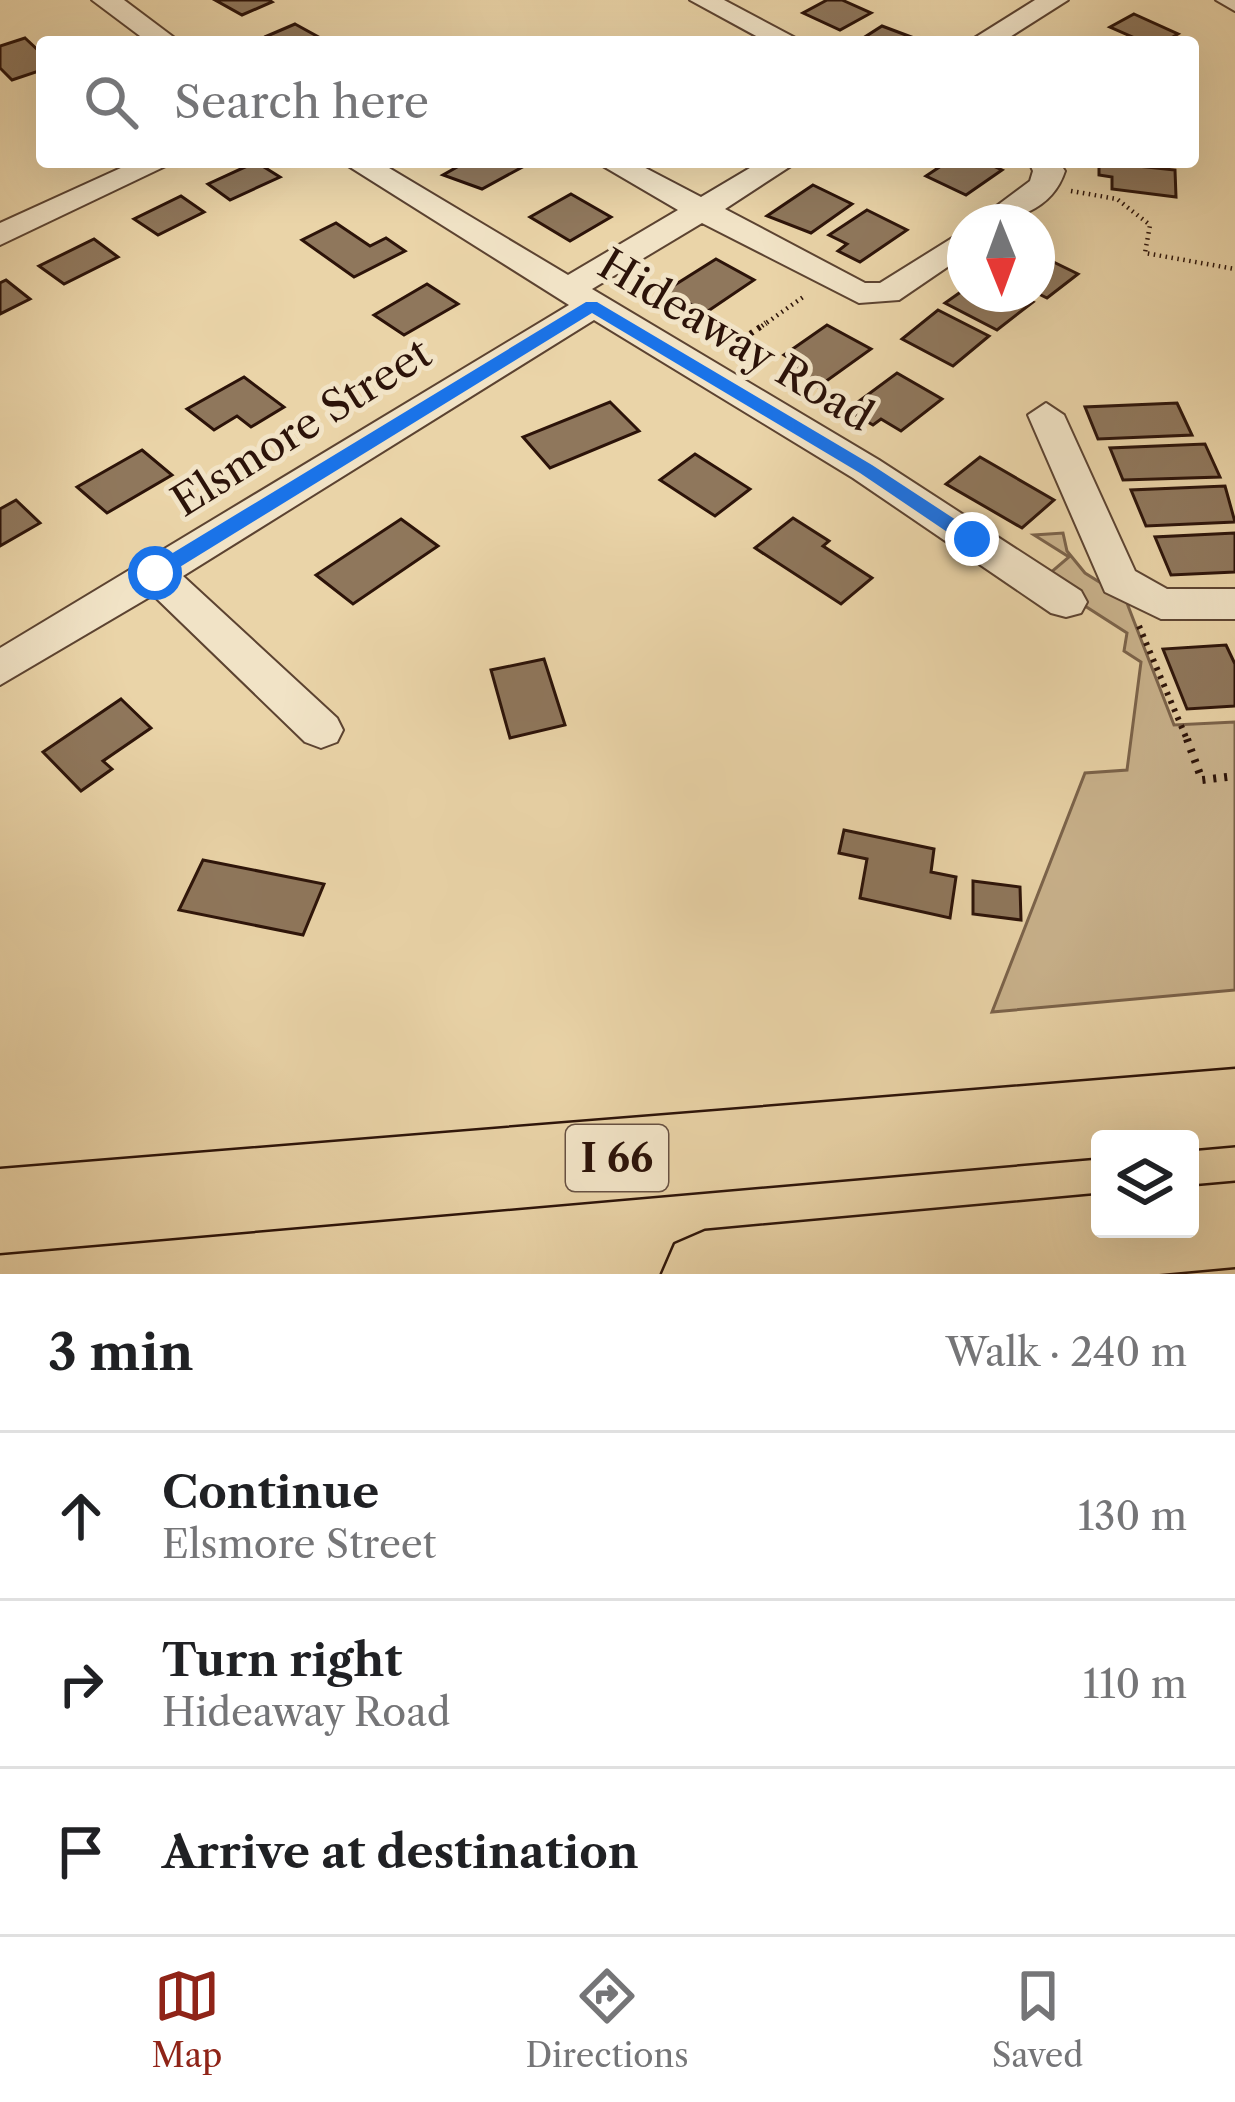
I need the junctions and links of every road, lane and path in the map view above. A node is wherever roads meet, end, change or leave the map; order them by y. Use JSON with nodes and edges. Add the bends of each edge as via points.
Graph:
{"nodes":[{"id":1,"x":106,"y":0,"type":"edge"},
{"id":2,"x":703,"y":0,"type":"edge"},
{"id":3,"x":1054,"y":0,"type":"edge"},
{"id":4,"x":157,"y":36,"type":"edge"},
{"id":5,"x":775,"y":36,"type":"edge"},
{"id":6,"x":992,"y":36,"type":"edge"},
{"id":7,"x":146,"y":168,"type":"edge"},
{"id":8,"x":367,"y":168,"type":"edge"},
{"id":9,"x":622,"y":168,"type":"edge"},
{"id":10,"x":772,"y":168,"type":"edge"},
{"id":11,"x":1044,"y":174,"type":"edge"},
{"id":12,"x":1011,"y":204,"type":"edge"},
{"id":13,"x":700,"y":212,"type":"junction"},
{"id":14,"x":0,"y":235,"type":"edge"},
{"id":15,"x":947,"y":252,"type":"edge"},
{"id":16,"x":1235,"y":269,"type":"edge"},
{"id":17,"x":828,"y":278,"type":"junction"},
{"id":18,"x":578,"y":298,"type":"junction"},
{"id":19,"x":701,"y":369,"type":"junction"},
{"id":20,"x":1046,"y":415,"type":"dead end"},
{"id":21,"x":155,"y":573,"type":"junction"},
{"id":22,"x":1066,"y":602,"type":"dead end"},
{"id":23,"x":1235,"y":604,"type":"edge"},
{"id":24,"x":0,"y":669,"type":"edge"},
{"id":25,"x":321,"y":730,"type":"dead end"},
{"id":26,"x":1235,"y":1107,"type":"edge"},
{"id":27,"x":0,"y":1211,"type":"edge"},
{"id":28,"x":1235,"y":1225,"type":"edge"},
{"id":29,"x":705,"y":1274,"type":"edge"}],
"edges":[{"from":1,"to":4,"type":"street"},
{"from":2,"to":5,"type":"street"},
{"from":3,"to":6,"type":"street"},
{"from":7,"to":14,"type":"street"},
{"from":8,"to":18,"type":"street","name":"Hideaway Road"},
{"from":9,"to":13,"type":"street"},
{"from":10,"to":13,"type":"street","name":"Elsmore Street"},
{"from":11,"to":12,"type":"street"},
{"from":11,"to":16,"type":"path","via":[[1117,199],[1150,225],[1145,253]]},
{"from":13,"to":17,"type":"street"},
{"from":13,"to":18,"type":"street","name":"Elsmore Street"},
{"from":15,"to":17,"type":"street","via":[[887,293],[859,293]]},
{"from":17,"to":19,"type":"path"},
{"from":18,"to":19,"type":"street","name":"Hideaway Road"},
{"from":18,"to":21,"type":"street","name":"Elsmore Street"},
{"from":19,"to":22,"type":"street","name":"Hideaway Road"},
{"from":20,"to":23,"type":"street","via":[[1119,581],[1161,604]]},
{"from":21,"to":24,"type":"street","name":"Elsmore Street"},
{"from":21,"to":25,"type":"street"},
{"from":26,"to":27,"type":"highway","number":"I 66"},
{"from":28,"to":29,"type":"highway"}]}
